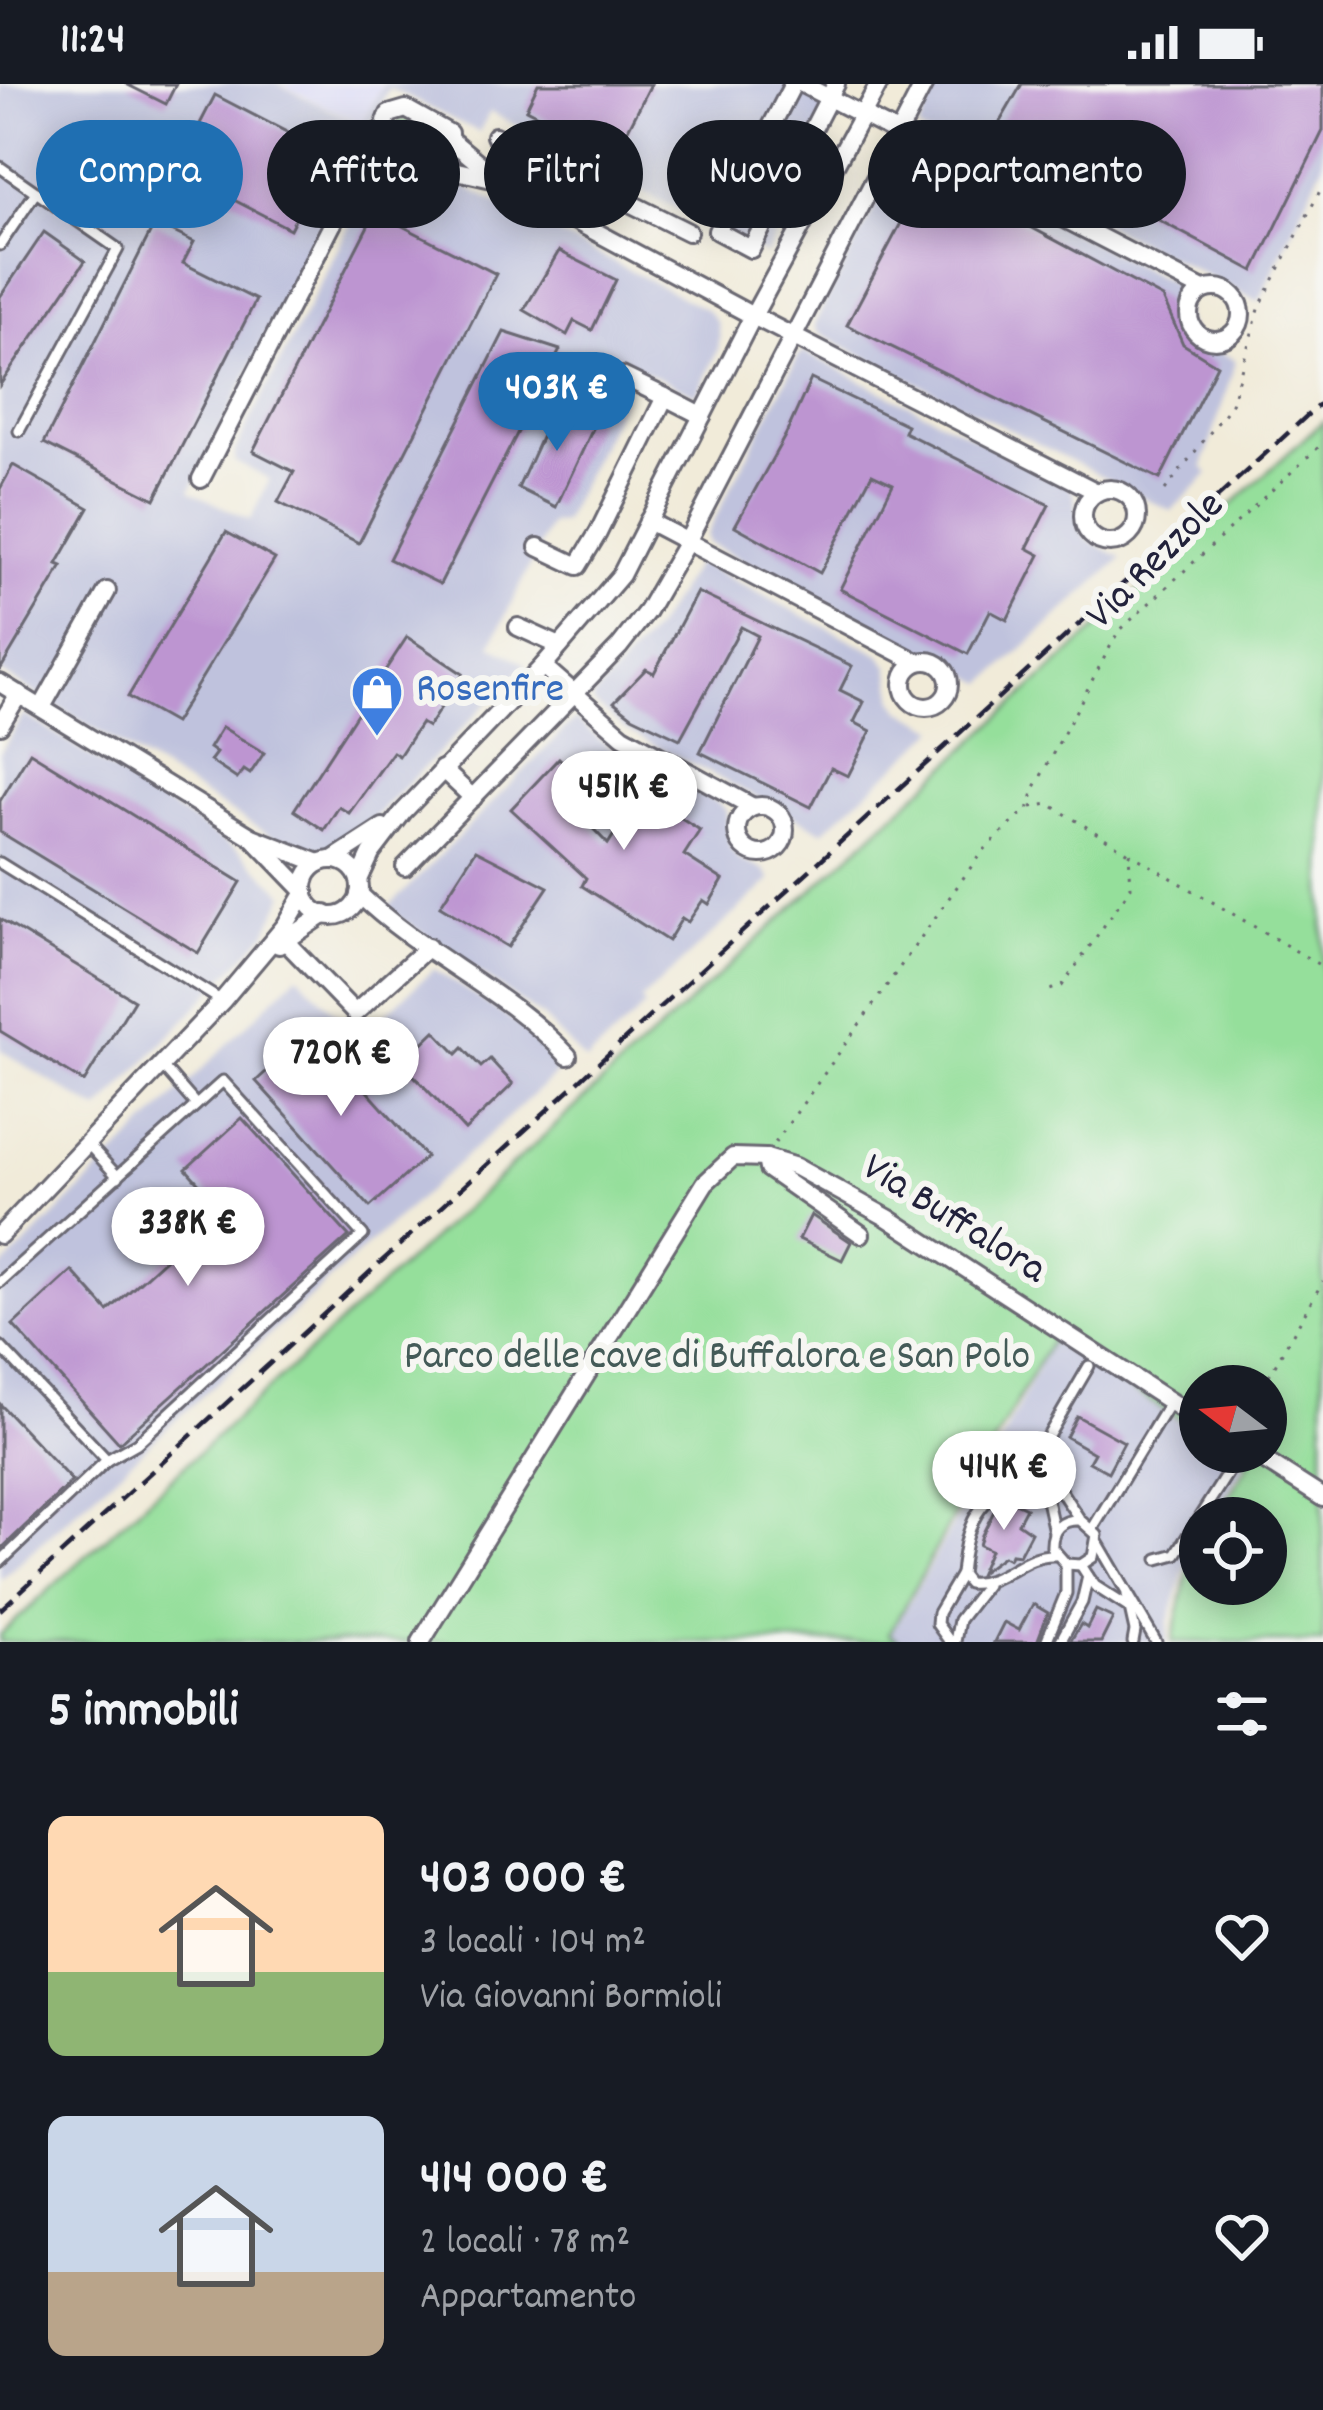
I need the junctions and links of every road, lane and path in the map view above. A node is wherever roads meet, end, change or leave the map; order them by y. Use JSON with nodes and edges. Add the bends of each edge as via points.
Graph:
{"nodes":[{"id":1,"x":797,"y":84,"type":"edge"},
{"id":2,"x":879,"y":84,"type":"edge"},
{"id":3,"x":924,"y":84,"type":"edge"},
{"id":4,"x":832,"y":91,"type":"edge"},
{"id":5,"x":863,"y":115,"type":"junction"},
{"id":6,"x":388,"y":120,"type":"edge"},
{"id":7,"x":428,"y":120,"type":"edge"},
{"id":8,"x":873,"y":120,"type":"edge"},
{"id":9,"x":905,"y":120,"type":"edge"},
{"id":10,"x":460,"y":148,"type":"edge"},
{"id":11,"x":0,"y":167,"type":"edge"},
{"id":12,"x":484,"y":168,"type":"edge"},
{"id":13,"x":1323,"y":185,"type":"edge"},
{"id":14,"x":868,"y":191,"type":"edge"},
{"id":15,"x":36,"y":192,"type":"joint"},
{"id":16,"x":643,"y":209,"type":"edge"},
{"id":17,"x":88,"y":228,"type":"edge"},
{"id":18,"x":332,"y":228,"type":"edge"},
{"id":19,"x":590,"y":228,"type":"edge"},
{"id":20,"x":1083,"y":228,"type":"edge"},
{"id":21,"x":688,"y":232,"type":"dead end"},
{"id":22,"x":0,"y":245,"type":"edge"},
{"id":23,"x":1203,"y":290,"type":"dead end"},
{"id":24,"x":753,"y":316,"type":"junction"},
{"id":25,"x":793,"y":336,"type":"junction"},
{"id":26,"x":622,"y":376,"type":"dead end"},
{"id":27,"x":665,"y":398,"type":"junction"},
{"id":28,"x":702,"y":416,"type":"junction"},
{"id":29,"x":19,"y":431,"type":"dead end"},
{"id":30,"x":1323,"y":443,"type":"edge"},
{"id":31,"x":201,"y":479,"type":"dead end"},
{"id":32,"x":1165,"y":490,"type":"dead end"},
{"id":33,"x":1097,"y":492,"type":"dead end"},
{"id":34,"x":648,"y":521,"type":"junction"},
{"id":35,"x":688,"y":540,"type":"junction"},
{"id":36,"x":538,"y":547,"type":"dead end"},
{"id":37,"x":107,"y":591,"type":"dead end"},
{"id":38,"x":518,"y":627,"type":"dead end"},
{"id":39,"x":560,"y":646,"type":"junction"},
{"id":40,"x":917,"y":662,"type":"dead end"},
{"id":41,"x":543,"y":666,"type":"junction"},
{"id":42,"x":0,"y":683,"type":"edge"},
{"id":43,"x":19,"y":694,"type":"junction"},
{"id":44,"x":574,"y":694,"type":"junction"},
{"id":45,"x":41,"y":707,"type":"junction"},
{"id":46,"x":0,"y":725,"type":"edge"},
{"id":47,"x":442,"y":769,"type":"junction"},
{"id":48,"x":473,"y":798,"type":"junction"},
{"id":49,"x":753,"y":807,"type":"dead end"},
{"id":50,"x":1029,"y":807,"type":"junction"},
{"id":51,"x":403,"y":812,"type":"junction"},
{"id":52,"x":252,"y":837,"type":"junction"},
{"id":53,"x":1130,"y":853,"type":"junction"},
{"id":54,"x":326,"y":862,"type":"junction"},
{"id":55,"x":0,"y":863,"type":"edge"},
{"id":56,"x":405,"y":867,"type":"dead end"},
{"id":57,"x":359,"y":887,"type":"junction"},
{"id":58,"x":305,"y":892,"type":"junction"},
{"id":59,"x":347,"y":911,"type":"junction"},
{"id":60,"x":325,"y":914,"type":"junction"},
{"id":61,"x":389,"y":923,"type":"junction"},
{"id":62,"x":284,"y":941,"type":"junction"},
{"id":63,"x":428,"y":947,"type":"junction"},
{"id":64,"x":1323,"y":967,"type":"edge"},
{"id":65,"x":247,"y":973,"type":"junction"},
{"id":66,"x":1050,"y":990,"type":"dead end"},
{"id":67,"x":222,"y":1001,"type":"junction"},
{"id":68,"x":568,"y":1056,"type":"dead end"},
{"id":69,"x":163,"y":1067,"type":"junction"},
{"id":70,"x":196,"y":1105,"type":"junction"},
{"id":71,"x":89,"y":1144,"type":"junction"},
{"id":72,"x":766,"y":1158,"type":"junction"},
{"id":73,"x":118,"y":1177,"type":"junction"},
{"id":74,"x":2,"y":1229,"type":"edge"},
{"id":75,"x":861,"y":1234,"type":"dead end"},
{"id":76,"x":0,"y":1282,"type":"edge"},
{"id":77,"x":1323,"y":1282,"type":"edge"},
{"id":78,"x":1,"y":1348,"type":"edge"},
{"id":79,"x":1093,"y":1361,"type":"junction"},
{"id":80,"x":1275,"y":1365,"type":"edge"},
{"id":81,"x":1170,"y":1402,"type":"junction"},
{"id":82,"x":1179,"y":1407,"type":"edge"},
{"id":83,"x":1037,"y":1455,"type":"junction"},
{"id":84,"x":106,"y":1460,"type":"junction"},
{"id":85,"x":1038,"y":1471,"type":"junction"},
{"id":86,"x":1228,"y":1473,"type":"edge"},
{"id":87,"x":1284,"y":1473,"type":"edge"},
{"id":88,"x":1323,"y":1498,"type":"edge"},
{"id":89,"x":1080,"y":1520,"type":"junction"},
{"id":90,"x":1093,"y":1528,"type":"junction"},
{"id":91,"x":1054,"y":1532,"type":"junction"},
{"id":92,"x":1098,"y":1543,"type":"junction"},
{"id":93,"x":1055,"y":1555,"type":"junction"},
{"id":94,"x":1158,"y":1558,"type":"dead end"},
{"id":95,"x":0,"y":1562,"type":"edge"},
{"id":96,"x":1066,"y":1564,"type":"junction"},
{"id":97,"x":1081,"y":1565,"type":"junction"},
{"id":98,"x":961,"y":1574,"type":"junction"},
{"id":99,"x":1088,"y":1576,"type":"junction"},
{"id":100,"x":1125,"y":1584,"type":"junction"},
{"id":101,"x":986,"y":1585,"type":"junction"},
{"id":102,"x":1130,"y":1609,"type":"junction"},
{"id":103,"x":421,"y":1642,"type":"edge"},
{"id":104,"x":953,"y":1642,"type":"edge"},
{"id":105,"x":1046,"y":1642,"type":"edge"},
{"id":106,"x":1060,"y":1642,"type":"edge"},
{"id":107,"x":1133,"y":1642,"type":"edge"},
{"id":108,"x":1156,"y":1642,"type":"edge"}],
"edges":[{"from":1,"to":4,"type":"street"},
{"from":1,"to":4,"type":"street","via":[[717,231],[751,249]]},
{"from":2,"to":5,"type":"street"},
{"from":3,"to":9,"type":"street"},
{"from":4,"to":5,"type":"street"},
{"from":5,"to":8,"type":"street"},
{"from":5,"to":24,"type":"street"},
{"from":6,"to":7,"type":"street","via":[[406,109]]},
{"from":10,"to":12,"type":"street"},
{"from":11,"to":15,"type":"lane"},
{"from":13,"to":32,"type":"path","via":[[1260,306],[1230,406]]},
{"from":14,"to":25,"type":"street"},
{"from":15,"to":22,"type":"lane"},
{"from":16,"to":21,"type":"street"},
{"from":17,"to":29,"type":"lane","via":[[118,249]]},
{"from":18,"to":31,"type":"street"},
{"from":19,"to":24,"type":"street"},
{"from":20,"to":23,"type":"street"},
{"from":24,"to":25,"type":"street"},
{"from":24,"to":28,"type":"street"},
{"from":25,"to":33,"type":"street"},
{"from":25,"to":35,"type":"street"},
{"from":26,"to":27,"type":"street"},
{"from":27,"to":28,"type":"street"},
{"from":27,"to":36,"type":"street","via":[[578,566]]},
{"from":28,"to":34,"type":"street"},
{"from":30,"to":50,"type":"path","name":"Via Rezzole","via":[[1118,632]]},
{"from":34,"to":35,"type":"street"},
{"from":34,"to":39,"type":"street","via":[[621,574]]},
{"from":35,"to":40,"type":"street"},
{"from":35,"to":44,"type":"street","via":[[647,611]]},
{"from":37,"to":45,"type":"street"},
{"from":38,"to":39,"type":"street"},
{"from":39,"to":41,"type":"street"},
{"from":41,"to":44,"type":"street"},
{"from":41,"to":47,"type":"street"},
{"from":42,"to":43,"type":"street"},
{"from":43,"to":45,"type":"street"},
{"from":43,"to":46,"type":"street"},
{"from":44,"to":48,"type":"street"},
{"from":44,"to":49,"type":"street","via":[[623,736]]},
{"from":45,"to":52,"type":"street"},
{"from":47,"to":48,"type":"street"},
{"from":47,"to":51,"type":"street"},
{"from":48,"to":56,"type":"street"},
{"from":50,"to":53,"type":"path","via":[[1049,804]]},
{"from":50,"to":72,"type":"path","name":"Via Rezzole","via":[[981,853]]},
{"from":51,"to":54,"type":"street"},
{"from":51,"to":57,"type":"street","via":[[371,854]]},
{"from":52,"to":54,"type":"street"},
{"from":52,"to":58,"type":"street"},
{"from":53,"to":64,"type":"path"},
{"from":53,"to":66,"type":"path","via":[[1131,887],[1120,907],[1062,986]]},
{"from":54,"to":57,"type":"street","via":[[349,866]]},
{"from":54,"to":58,"type":"street","via":[[308,875]]},
{"from":55,"to":67,"type":"lane"},
{"from":57,"to":59,"type":"street"},
{"from":57,"to":61,"type":"street"},
{"from":58,"to":60,"type":"street"},
{"from":58,"to":65,"type":"street"},
{"from":59,"to":60,"type":"street"},
{"from":59,"to":61,"type":"street"},
{"from":60,"to":62,"type":"street"},
{"from":61,"to":63,"type":"street"},
{"from":62,"to":63,"type":"street","via":[[355,1012]]},
{"from":62,"to":65,"type":"street"},
{"from":63,"to":68,"type":"street","via":[[519,1008]]},
{"from":65,"to":67,"type":"street"},
{"from":67,"to":69,"type":"street"},
{"from":69,"to":70,"type":"lane"},
{"from":69,"to":71,"type":"street"},
{"from":70,"to":73,"type":"lane"},
{"from":70,"to":84,"type":"lane","via":[[223,1081],[363,1234],[137,1443]]},
{"from":71,"to":73,"type":"lane"},
{"from":71,"to":74,"type":"street"},
{"from":72,"to":75,"type":"street","name":"Via Buffalora","via":[[768,1168]]},
{"from":72,"to":79,"type":"street","name":"Via Buffalora","via":[[888,1218]]},
{"from":72,"to":103,"type":"street","via":[[733,1157],[705,1183]]},
{"from":73,"to":76,"type":"lane"},
{"from":77,"to":80,"type":"path"},
{"from":78,"to":84,"type":"lane"},
{"from":79,"to":81,"type":"street","name":"Via Buffalora"},
{"from":79,"to":83,"type":"lane"},
{"from":81,"to":82,"type":"street","name":"Via Buffalora"},
{"from":81,"to":90,"type":"lane"},
{"from":83,"to":85,"type":"lane"},
{"from":83,"to":89,"type":"lane"},
{"from":84,"to":95,"type":"lane"},
{"from":85,"to":91,"type":"lane"},
{"from":85,"to":98,"type":"lane","via":[[985,1499]]},
{"from":86,"to":94,"type":"lane","via":[[1176,1554]]},
{"from":87,"to":88,"type":"street"},
{"from":89,"to":90,"type":"lane"},
{"from":89,"to":91,"type":"lane"},
{"from":90,"to":92,"type":"lane"},
{"from":91,"to":93,"type":"lane"},
{"from":92,"to":97,"type":"lane"},
{"from":92,"to":100,"type":"lane"},
{"from":93,"to":96,"type":"lane"},
{"from":93,"to":101,"type":"lane","via":[[1039,1554]]},
{"from":96,"to":97,"type":"lane"},
{"from":96,"to":105,"type":"lane","via":[[1066,1593]]},
{"from":97,"to":99,"type":"lane"},
{"from":98,"to":101,"type":"lane"},
{"from":98,"to":104,"type":"lane","via":[[937,1624]]},
{"from":99,"to":102,"type":"lane"},
{"from":99,"to":106,"type":"lane"},
{"from":100,"to":102,"type":"lane"},
{"from":100,"to":108,"type":"lane"},
{"from":101,"to":104,"type":"lane"},
{"from":102,"to":107,"type":"lane"}]}
